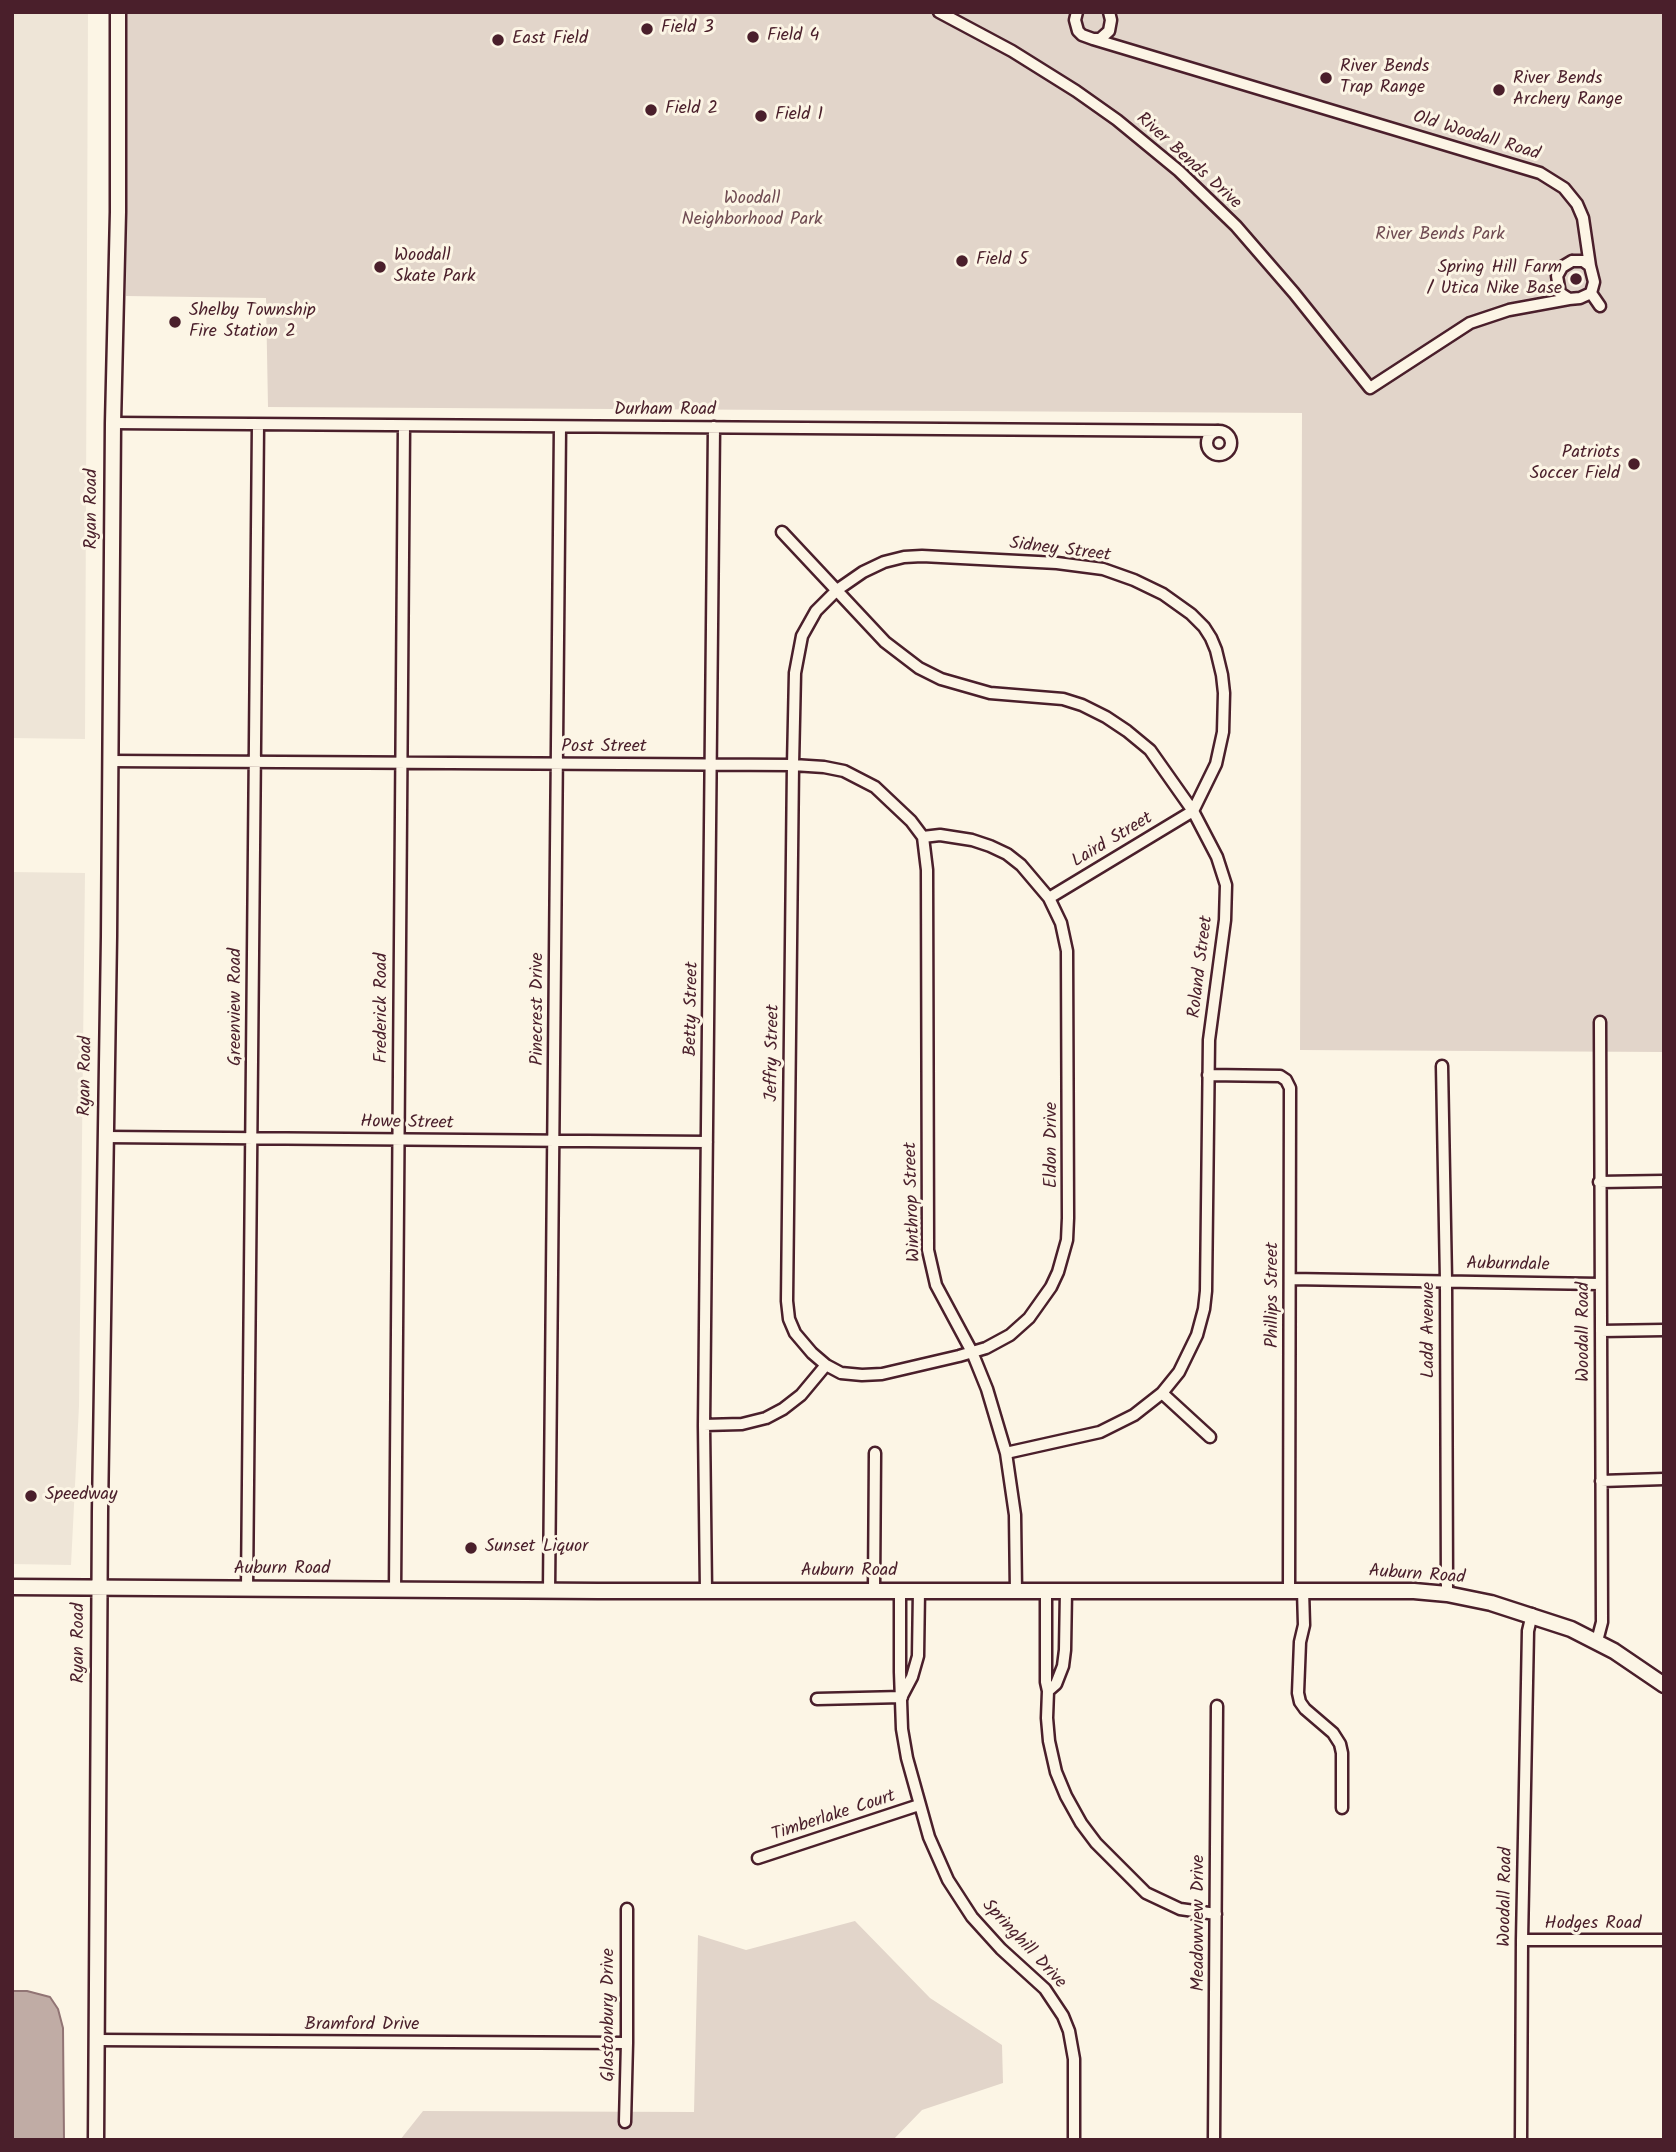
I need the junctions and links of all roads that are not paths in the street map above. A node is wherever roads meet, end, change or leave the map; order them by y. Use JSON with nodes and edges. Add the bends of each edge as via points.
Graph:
{"nodes":[{"id":1,"x":118,"y":12,"type":"edge"},
{"id":2,"x":939,"y":12,"type":"edge"},
{"id":3,"x":1077,"y":12,"type":"edge"},
{"id":4,"x":1109,"y":12,"type":"edge"},
{"id":5,"x":1109,"y":31,"type":"junction"},
{"id":6,"x":1093,"y":39,"type":"junction"},
{"id":7,"x":1109,"y":43,"type":"junction"},
{"id":8,"x":1588,"y":249,"type":"junction"},
{"id":9,"x":1577,"y":260,"type":"junction"},
{"id":10,"x":1590,"y":266,"type":"junction"},
{"id":11,"x":1559,"y":290,"type":"junction"},
{"id":12,"x":1591,"y":293,"type":"junction"},
{"id":13,"x":1569,"y":299,"type":"junction"},
{"id":14,"x":1555,"y":302,"type":"junction"},
{"id":15,"x":1600,"y":306,"type":"dead end"},
{"id":16,"x":113,"y":423,"type":"junction"},
{"id":17,"x":258,"y":425,"type":"junction"},
{"id":18,"x":404,"y":426,"type":"junction"},
{"id":19,"x":560,"y":427,"type":"junction"},
{"id":20,"x":714,"y":427,"type":"junction"},
{"id":21,"x":1218,"y":431,"type":"junction"},
{"id":22,"x":1198,"y":432,"type":"junction"},
{"id":23,"x":1208,"y":448,"type":"junction"},
{"id":24,"x":782,"y":532,"type":"dead end"},
{"id":25,"x":837,"y":590,"type":"junction"},
{"id":26,"x":110,"y":761,"type":"junction"},
{"id":27,"x":254,"y":762,"type":"junction"},
{"id":28,"x":400,"y":762,"type":"junction"},
{"id":29,"x":557,"y":763,"type":"junction"},
{"id":30,"x":711,"y":764,"type":"junction"},
{"id":31,"x":793,"y":765,"type":"junction"},
{"id":32,"x":1192,"y":811,"type":"junction"},
{"id":33,"x":923,"y":837,"type":"junction"},
{"id":34,"x":1049,"y":898,"type":"junction"},
{"id":35,"x":1600,"y":1022,"type":"dead end"},
{"id":36,"x":1442,"y":1066,"type":"dead end"},
{"id":37,"x":1208,"y":1075,"type":"junction"},
{"id":38,"x":105,"y":1138,"type":"junction"},
{"id":39,"x":251,"y":1139,"type":"junction"},
{"id":40,"x":398,"y":1139,"type":"junction"},
{"id":41,"x":554,"y":1141,"type":"junction"},
{"id":42,"x":707,"y":1142,"type":"junction"},
{"id":43,"x":1664,"y":1181,"type":"edge"},
{"id":44,"x":1599,"y":1182,"type":"junction"},
{"id":45,"x":1290,"y":1279,"type":"junction"},
{"id":46,"x":1446,"y":1280,"type":"junction"},
{"id":47,"x":1600,"y":1284,"type":"junction"},
{"id":48,"x":1664,"y":1330,"type":"edge"},
{"id":49,"x":1601,"y":1331,"type":"junction"},
{"id":50,"x":972,"y":1352,"type":"junction"},
{"id":51,"x":826,"y":1365,"type":"junction"},
{"id":52,"x":1162,"y":1393,"type":"junction"},
{"id":53,"x":704,"y":1425,"type":"junction"},
{"id":54,"x":1210,"y":1437,"type":"dead end"},
{"id":55,"x":875,"y":1453,"type":"dead end"},
{"id":56,"x":1006,"y":1453,"type":"junction"},
{"id":57,"x":1664,"y":1479,"type":"edge"},
{"id":58,"x":1601,"y":1481,"type":"junction"},
{"id":59,"x":12,"y":1587,"type":"edge"},
{"id":60,"x":100,"y":1588,"type":"junction"},
{"id":61,"x":247,"y":1588,"type":"junction"},
{"id":62,"x":395,"y":1590,"type":"junction"},
{"id":63,"x":1296,"y":1590,"type":"junction"},
{"id":64,"x":549,"y":1591,"type":"junction"},
{"id":65,"x":706,"y":1591,"type":"junction"},
{"id":66,"x":874,"y":1591,"type":"junction"},
{"id":67,"x":900,"y":1591,"type":"junction"},
{"id":68,"x":919,"y":1591,"type":"junction"},
{"id":69,"x":1016,"y":1591,"type":"junction"},
{"id":70,"x":1046,"y":1591,"type":"junction"},
{"id":71,"x":1066,"y":1591,"type":"junction"},
{"id":72,"x":1447,"y":1594,"type":"junction"},
{"id":73,"x":1532,"y":1614,"type":"junction"},
{"id":74,"x":1597,"y":1641,"type":"junction"},
{"id":75,"x":1664,"y":1685,"type":"edge"},
{"id":76,"x":1048,"y":1691,"type":"junction"},
{"id":77,"x":902,"y":1697,"type":"junction"},
{"id":78,"x":817,"y":1699,"type":"dead end"},
{"id":79,"x":1217,"y":1706,"type":"dead end"},
{"id":80,"x":919,"y":1805,"type":"junction"},
{"id":81,"x":1342,"y":1808,"type":"dead end"},
{"id":82,"x":758,"y":1858,"type":"dead end"},
{"id":83,"x":627,"y":1909,"type":"dead end"},
{"id":84,"x":1216,"y":1914,"type":"junction"},
{"id":85,"x":1522,"y":1940,"type":"junction"},
{"id":86,"x":1664,"y":1940,"type":"edge"},
{"id":87,"x":97,"y":2040,"type":"junction"},
{"id":88,"x":627,"y":2043,"type":"junction"},
{"id":89,"x":625,"y":2122,"type":"dead end"},
{"id":90,"x":96,"y":2140,"type":"edge"},
{"id":91,"x":1074,"y":2140,"type":"edge"},
{"id":92,"x":1214,"y":2140,"type":"edge"},
{"id":93,"x":1521,"y":2140,"type":"edge"}],
"edges":[{"from":1,"to":16,"type":"street","name":"Ryan Road"},
{"from":2,"to":14,"type":"street","name":"River Bends Drive","via":[[1076,91],[1179,172],[1236,226],[1370,388],[1470,323]]},
{"from":3,"to":6,"type":"street","via":[[1078,31]]},
{"from":4,"to":5,"type":"street"},
{"from":5,"to":6,"type":"street"},
{"from":5,"to":7,"type":"street"},
{"from":6,"to":7,"type":"street","name":"Old Woodall Road"},
{"from":7,"to":8,"type":"street","name":"Old Woodall Road","via":[[1540,173],[1564,188],[1577,204]]},
{"from":8,"to":9,"type":"street"},
{"from":8,"to":10,"type":"street","name":"Old Woodall Road"},
{"from":9,"to":10,"type":"street"},
{"from":9,"to":11,"type":"street","via":[[1559,271]]},
{"from":10,"to":12,"type":"street","name":"Old Woodall Road"},
{"from":11,"to":13,"type":"street"},
{"from":11,"to":14,"type":"street"},
{"from":12,"to":13,"type":"street"},
{"from":12,"to":15,"type":"street"},
{"from":13,"to":14,"type":"street"},
{"from":16,"to":17,"type":"street","name":"Durham Road"},
{"from":16,"to":26,"type":"street","name":"Ryan Road"},
{"from":17,"to":18,"type":"street","name":"Durham Road"},
{"from":17,"to":27,"type":"street","name":"Greenview Road"},
{"from":18,"to":19,"type":"street","name":"Durham Road"},
{"from":18,"to":28,"type":"street","name":"Frederick Road"},
{"from":19,"to":20,"type":"street","name":"Durham Road"},
{"from":19,"to":29,"type":"street","name":"Pinecrest Drive"},
{"from":20,"to":22,"type":"street","name":"Durham Road"},
{"from":20,"to":30,"type":"street","name":"Betty Street"},
{"from":21,"to":22,"type":"street","name":"Durham Road"},
{"from":21,"to":23,"type":"street","via":[[1208,437]]},
{"from":21,"to":23,"type":"street","via":[[1228,436],[1230,448],[1220,455]]},
{"from":22,"to":23,"type":"street"},
{"from":24,"to":25,"type":"street","name":"Roland Street"},
{"from":25,"to":31,"type":"street","name":"Jeffry Street","via":[[816,611],[799,647]]},
{"from":25,"to":32,"type":"street","name":"Roland Street","via":[[902,657],[941,679],[990,693],[1063,699],[1127,731],[1150,750]]},
{"from":25,"to":32,"type":"street","name":"Sidney Street","via":[[884,562],[922,556],[1089,567],[1124,576],[1163,594],[1204,627],[1222,675],[1220,750]]},
{"from":26,"to":27,"type":"street","name":"Post Street"},
{"from":26,"to":38,"type":"street","name":"Ryan Road"},
{"from":27,"to":28,"type":"street","name":"Post Street"},
{"from":27,"to":39,"type":"street","name":"Greenview Road"},
{"from":28,"to":29,"type":"street","name":"Post Street"},
{"from":28,"to":40,"type":"street","name":"Frederick Road"},
{"from":29,"to":30,"type":"street","name":"Post Street"},
{"from":29,"to":41,"type":"street","name":"Pinecrest Drive"},
{"from":30,"to":31,"type":"street","name":"Post Street"},
{"from":30,"to":42,"type":"street","name":"Betty Street"},
{"from":31,"to":33,"type":"street","name":"Post Street","via":[[857,776],[893,803]]},
{"from":31,"to":51,"type":"street","name":"Jeffry Street","via":[[787,1301],[795,1333]]},
{"from":32,"to":34,"type":"street","name":"Laird Street"},
{"from":32,"to":37,"type":"street","name":"Roland Street","via":[[1217,857],[1226,885]]},
{"from":33,"to":34,"type":"street","via":[[972,840],[1007,854]]},
{"from":33,"to":50,"type":"street","name":"Winthrop Street","via":[[927,870],[928,1250],[941,1298]]},
{"from":34,"to":50,"type":"street","name":"Eldon Drive","via":[[1063,930],[1069,970],[1067,1240],[1055,1279],[1029,1318],[999,1341]]},
{"from":35,"to":44,"type":"street","name":"Woodall Road"},
{"from":36,"to":46,"type":"street","name":"Ladd Avenue"},
{"from":37,"to":45,"type":"street","name":"Phillips Street","via":[[1280,1076],[1290,1088]]},
{"from":37,"to":52,"type":"street","name":"Roland Street","via":[[1204,1309],[1191,1350]]},
{"from":38,"to":39,"type":"street","name":"Howe Street"},
{"from":38,"to":60,"type":"street","name":"Ryan Road"},
{"from":39,"to":40,"type":"street","name":"Howe Street"},
{"from":39,"to":61,"type":"street","name":"Greenview Road"},
{"from":40,"to":41,"type":"street","name":"Howe Street"},
{"from":40,"to":62,"type":"street","name":"Frederick Road"},
{"from":41,"to":42,"type":"street","name":"Howe Street"},
{"from":41,"to":64,"type":"street","name":"Pinecrest Drive"},
{"from":42,"to":53,"type":"street","name":"Betty Street"},
{"from":43,"to":44,"type":"street"},
{"from":44,"to":47,"type":"street","name":"Woodall Road"},
{"from":45,"to":46,"type":"street","name":"Auburndale"},
{"from":45,"to":63,"type":"street","name":"Phillips Street"},
{"from":46,"to":47,"type":"street","name":"Auburndale"},
{"from":46,"to":72,"type":"street","name":"Ladd Avenue"},
{"from":47,"to":49,"type":"street","name":"Woodall Road"},
{"from":48,"to":49,"type":"street"},
{"from":49,"to":58,"type":"street","name":"Woodall Road"},
{"from":50,"to":51,"type":"street","name":"Jeffry Street","via":[[873,1375],[841,1373]]},
{"from":50,"to":56,"type":"street","name":"Winthrop Street"},
{"from":51,"to":53,"type":"street","via":[[801,1395],[766,1418]]},
{"from":52,"to":54,"type":"street"},
{"from":52,"to":56,"type":"street","name":"Roland Street","via":[[1134,1415],[1100,1432]]},
{"from":53,"to":65,"type":"street","name":"Betty Street"},
{"from":55,"to":66,"type":"street"},
{"from":56,"to":69,"type":"street","name":"Winthrop Street","via":[[1015,1515]]},
{"from":57,"to":58,"type":"street"},
{"from":58,"to":74,"type":"street","name":"Woodall Road","via":[[1602,1622]]},
{"from":59,"to":60,"type":"street","name":"Auburn Road"},
{"from":60,"to":61,"type":"street","name":"Auburn Road"},
{"from":60,"to":87,"type":"street","name":"Ryan Road"},
{"from":61,"to":62,"type":"street","name":"Auburn Road"},
{"from":62,"to":64,"type":"street","name":"Auburn Road"},
{"from":63,"to":71,"type":"street","name":"Auburn Road"},
{"from":63,"to":72,"type":"street","name":"Auburn Road"},
{"from":63,"to":81,"type":"street","name":"Phillips Street","via":[[1304,1625],[1298,1693],[1305,1709],[1340,1744]]},
{"from":64,"to":65,"type":"street","name":"Auburn Road"},
{"from":65,"to":66,"type":"street","name":"Auburn Road"},
{"from":66,"to":67,"type":"street","name":"Auburn Road"},
{"from":67,"to":68,"type":"street","name":"Auburn Road"},
{"from":67,"to":77,"type":"street","name":"Springhill Drive"},
{"from":68,"to":69,"type":"street","name":"Auburn Road"},
{"from":68,"to":77,"type":"street","name":"Springhill Drive","via":[[918,1656]]},
{"from":69,"to":70,"type":"street","name":"Auburn Road"},
{"from":70,"to":71,"type":"street","name":"Auburn Road"},
{"from":70,"to":76,"type":"street"},
{"from":71,"to":76,"type":"street","via":[[1063,1666]]},
{"from":72,"to":73,"type":"street","name":"Auburn Road"},
{"from":73,"to":74,"type":"street","name":"Auburn Road"},
{"from":73,"to":85,"type":"street","name":"Woodall Road"},
{"from":74,"to":75,"type":"street","name":"Auburn Road"},
{"from":76,"to":84,"type":"street","via":[[1047,1718],[1056,1772],[1081,1824],[1146,1893],[1180,1909]]},
{"from":77,"to":78,"type":"street"},
{"from":77,"to":80,"type":"street","name":"Springhill Drive","via":[[902,1729]]},
{"from":79,"to":84,"type":"street","name":"Meadowview Drive"},
{"from":80,"to":82,"type":"street","name":"Timberlake Court"},
{"from":80,"to":91,"type":"street","name":"Springhill Drive","via":[[939,1861],[972,1917],[1045,1989],[1063,2016],[1073,2048]]},
{"from":83,"to":88,"type":"street","name":"Glastonbury Drive"},
{"from":84,"to":92,"type":"street","name":"Meadowview Drive"},
{"from":85,"to":86,"type":"street","name":"Hodges Road"},
{"from":85,"to":93,"type":"street","name":"Woodall Road"},
{"from":87,"to":88,"type":"street","name":"Bramford Drive"},
{"from":87,"to":90,"type":"street","name":"Ryan Road"},
{"from":88,"to":89,"type":"street","name":"Glastonbury Drive"}]}
